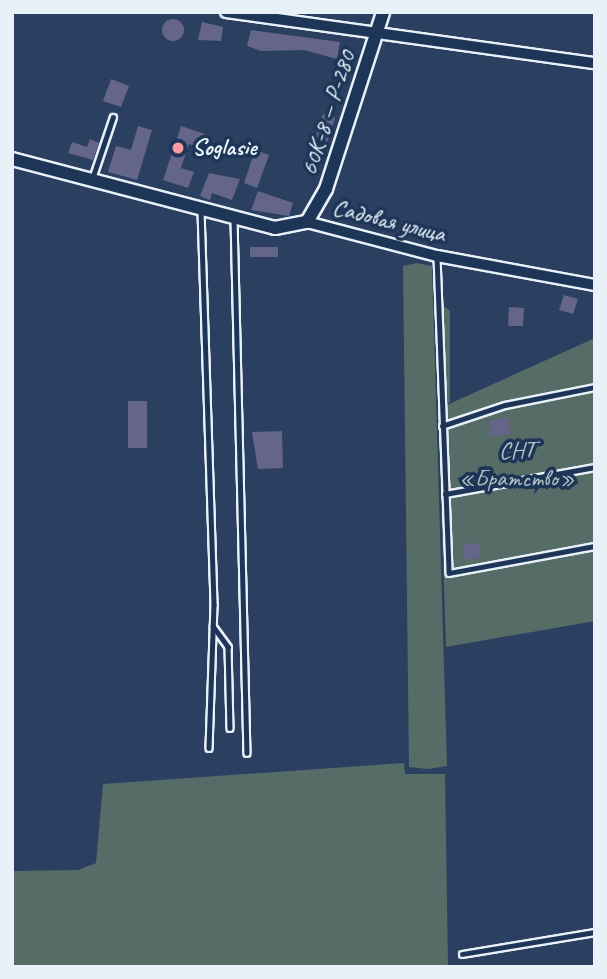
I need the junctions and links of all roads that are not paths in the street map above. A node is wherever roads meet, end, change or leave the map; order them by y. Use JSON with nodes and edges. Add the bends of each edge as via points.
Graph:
{"nodes":[{"id":1,"x":226,"y":12,"type":"edge"},
{"id":2,"x":383,"y":12,"type":"edge"},
{"id":3,"x":376,"y":33,"type":"junction"},
{"id":4,"x":595,"y":63,"type":"edge"},
{"id":5,"x":113,"y":117,"type":"dead end"},
{"id":6,"x":12,"y":159,"type":"edge"},
{"id":7,"x":91,"y":180,"type":"junction"},
{"id":8,"x":201,"y":210,"type":"junction"},
{"id":9,"x":234,"y":218,"type":"junction"},
{"id":10,"x":307,"y":222,"type":"junction"},
{"id":11,"x":437,"y":256,"type":"junction"},
{"id":12,"x":595,"y":285,"type":"edge"},
{"id":13,"x":595,"y":387,"type":"edge"},
{"id":14,"x":442,"y":426,"type":"junction"},
{"id":15,"x":595,"y":467,"type":"edge"},
{"id":16,"x":445,"y":494,"type":"junction"},
{"id":17,"x":595,"y":546,"type":"edge"},
{"id":18,"x":213,"y":626,"type":"junction"},
{"id":19,"x":230,"y":728,"type":"dead end"},
{"id":20,"x":209,"y":748,"type":"dead end"},
{"id":21,"x":247,"y":753,"type":"dead end"},
{"id":22,"x":595,"y":932,"type":"edge"},
{"id":23,"x":462,"y":954,"type":"dead end"}],
"edges":[{"from":1,"to":3,"type":"street"},
{"from":2,"to":3,"type":"street","name":"60К-8 — Р-280"},
{"from":3,"to":4,"type":"street"},
{"from":3,"to":10,"type":"street","name":"60К-8 — Р-280","via":[[326,188]]},
{"from":5,"to":7,"type":"lane"},
{"from":6,"to":7,"type":"street","name":"Садовая улица"},
{"from":7,"to":8,"type":"street","name":"Садовая улица"},
{"from":8,"to":9,"type":"street","name":"Садовая улица"},
{"from":8,"to":18,"type":"lane"},
{"from":9,"to":10,"type":"street","name":"Садовая улица","via":[[275,228]]},
{"from":9,"to":21,"type":"lane"},
{"from":10,"to":11,"type":"street","name":"Садовая улица"},
{"from":11,"to":12,"type":"street","name":"Садовая улица"},
{"from":11,"to":14,"type":"lane"},
{"from":13,"to":14,"type":"lane","via":[[505,405]]},
{"from":14,"to":16,"type":"lane"},
{"from":15,"to":16,"type":"lane"},
{"from":16,"to":17,"type":"lane","via":[[449,573]]},
{"from":18,"to":19,"type":"lane","via":[[228,647]]},
{"from":18,"to":20,"type":"lane"},
{"from":22,"to":23,"type":"lane"}]}
